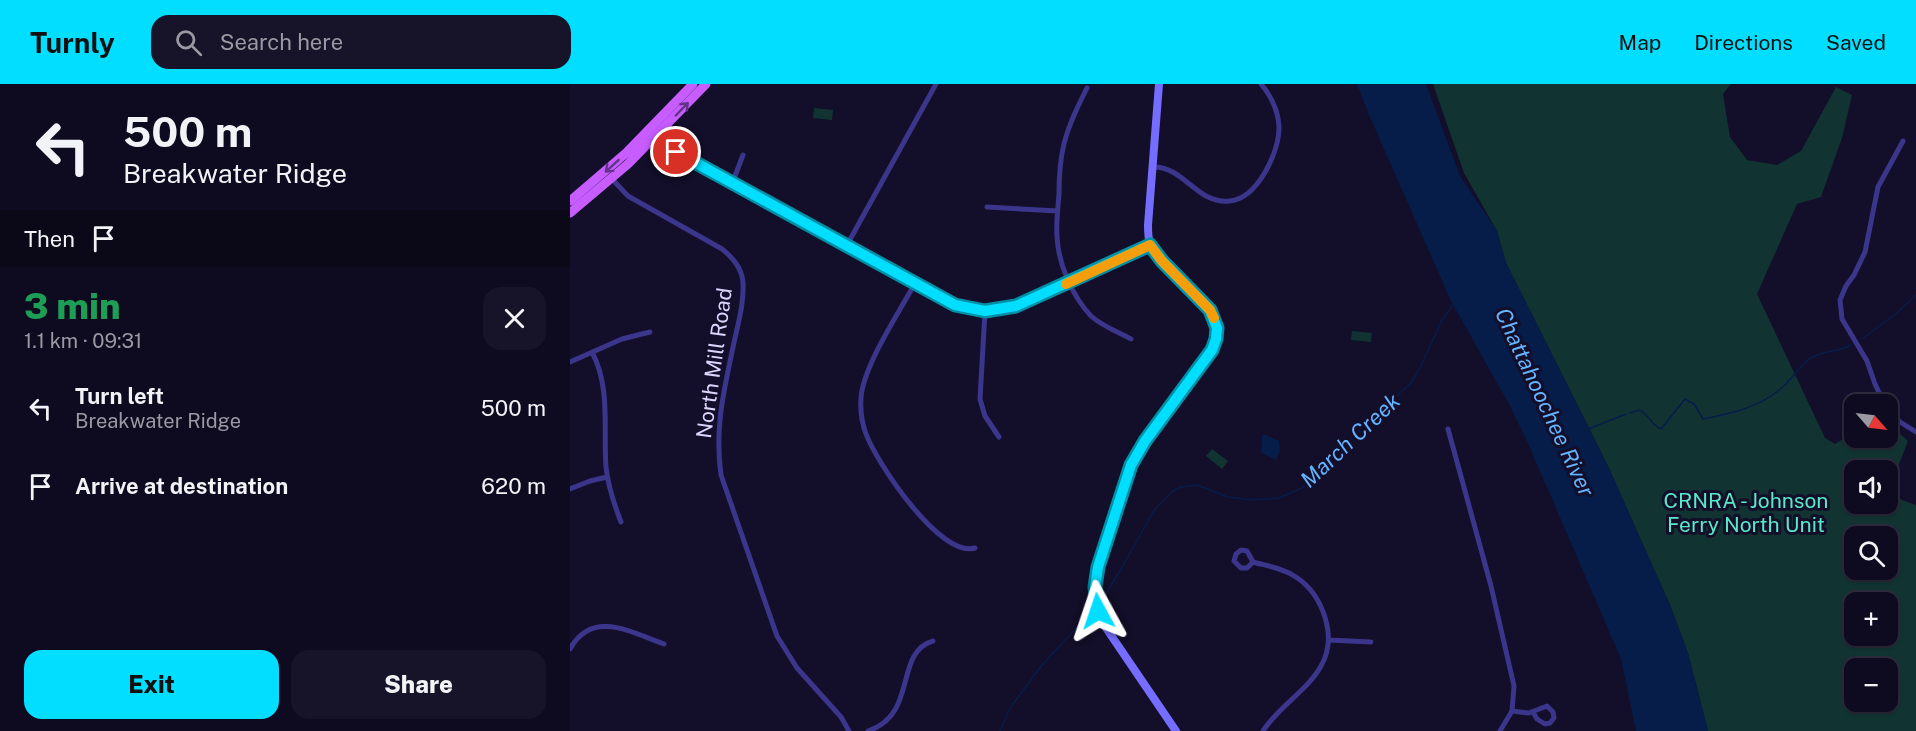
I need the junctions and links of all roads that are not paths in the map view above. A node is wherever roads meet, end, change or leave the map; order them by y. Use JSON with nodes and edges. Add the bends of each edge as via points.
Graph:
{"nodes":[{"id":1,"x":693,"y":84,"type":"edge"},
{"id":2,"x":706,"y":84,"type":"edge"},
{"id":3,"x":936,"y":84,"type":"edge"},
{"id":4,"x":1159,"y":84,"type":"edge"},
{"id":5,"x":1261,"y":84,"type":"edge"},
{"id":6,"x":1087,"y":88,"type":"dead end"},
{"id":7,"x":654,"y":131,"type":"junction"},
{"id":8,"x":1903,"y":141,"type":"dead end"},
{"id":9,"x":743,"y":155,"type":"dead end"},
{"id":10,"x":1153,"y":167,"type":"junction"},
{"id":11,"x":612,"y":179,"type":"junction"},
{"id":12,"x":732,"y":184,"type":"junction"},
{"id":13,"x":570,"y":201,"type":"edge"},
{"id":14,"x":987,"y":207,"type":"dead end"},
{"id":15,"x":1058,"y":210,"type":"junction"},
{"id":16,"x":570,"y":213,"type":"edge"},
{"id":17,"x":847,"y":245,"type":"junction"},
{"id":18,"x":1150,"y":245,"type":"junction"},
{"id":19,"x":1070,"y":282,"type":"junction"},
{"id":20,"x":915,"y":283,"type":"junction"},
{"id":21,"x":985,"y":311,"type":"junction"},
{"id":22,"x":650,"y":332,"type":"dead end"},
{"id":23,"x":1131,"y":339,"type":"dead end"},
{"id":24,"x":592,"y":352,"type":"junction"},
{"id":25,"x":570,"y":362,"type":"edge"},
{"id":26,"x":1880,"y":394,"type":"edge"},
{"id":27,"x":1898,"y":420,"type":"edge"},
{"id":28,"x":1448,"y":429,"type":"dead end"},
{"id":29,"x":1916,"y":432,"type":"edge"},
{"id":30,"x":999,"y":437,"type":"dead end"},
{"id":31,"x":608,"y":477,"type":"junction"},
{"id":32,"x":570,"y":489,"type":"edge"},
{"id":33,"x":621,"y":522,"type":"dead end"},
{"id":34,"x":975,"y":548,"type":"dead end"},
{"id":35,"x":1253,"y":562,"type":"dead end"},
{"id":36,"x":1329,"y":640,"type":"junction"},
{"id":37,"x":933,"y":641,"type":"dead end"},
{"id":38,"x":1371,"y":642,"type":"dead end"},
{"id":39,"x":664,"y":644,"type":"dead end"},
{"id":40,"x":570,"y":649,"type":"edge"},
{"id":41,"x":1512,"y":711,"type":"junction"},
{"id":42,"x":1533,"y":712,"type":"dead end"},
{"id":43,"x":849,"y":731,"type":"edge"},
{"id":44,"x":868,"y":731,"type":"edge"},
{"id":45,"x":1176,"y":731,"type":"edge"},
{"id":46,"x":1263,"y":731,"type":"edge"},
{"id":47,"x":1500,"y":731,"type":"edge"}],
"edges":[{"from":1,"to":7,"type":"main road"},
{"from":7,"to":2,"type":"main road","one_way":true},
{"from":3,"to":17,"type":"street"},
{"from":4,"to":10,"type":"street"},
{"from":5,"to":10,"type":"street","via":[[1276,110],[1278,136],[1260,181],[1249,193],[1231,201],[1209,199],[1172,170]]},
{"from":6,"to":15,"type":"street","via":[[1063,145]]},
{"from":7,"to":11,"type":"main road"},
{"from":7,"to":12,"type":"street","via":[[685,158]]},
{"from":7,"to":13,"type":"main road","one_way":true},
{"from":8,"to":26,"type":"street","via":[[1878,187],[1865,252],[1840,300],[1842,319],[1867,361]]},
{"from":9,"to":12,"type":"street"},
{"from":10,"to":18,"type":"street"},
{"from":11,"to":16,"type":"main road"},
{"from":11,"to":43,"type":"street","name":"North Mill Road","via":[[628,196],[722,249],[739,267],[742,305],[718,428],[721,475],[777,636],[797,668]]},
{"from":12,"to":17,"type":"street"},
{"from":14,"to":15,"type":"street"},
{"from":15,"to":19,"type":"street","via":[[1058,249]]},
{"from":17,"to":20,"type":"street"},
{"from":18,"to":19,"type":"street"},
{"from":18,"to":45,"type":"street","via":[[1210,310],[1217,328],[1216,339],[1131,465],[1098,567],[1095,599],[1108,633]]},
{"from":19,"to":21,"type":"street","via":[[1016,306]]},
{"from":19,"to":23,"type":"street","via":[[1093,318]]},
{"from":20,"to":21,"type":"street","via":[[955,305]]},
{"from":20,"to":34,"type":"street","via":[[866,374],[861,398],[863,423],[873,448],[918,515],[957,546]]},
{"from":21,"to":30,"type":"street","via":[[980,399],[985,416]]},
{"from":22,"to":24,"type":"street"},
{"from":24,"to":25,"type":"street"},
{"from":24,"to":31,"type":"street","via":[[603,386]]},
{"from":27,"to":29,"type":"street"},
{"from":28,"to":41,"type":"street","via":[[1514,686]]},
{"from":31,"to":32,"type":"street"},
{"from":31,"to":33,"type":"street"},
{"from":35,"to":36,"type":"street","via":[[1284,571],[1304,584],[1323,613]]},
{"from":36,"to":38,"type":"street"},
{"from":36,"to":46,"type":"street","via":[[1320,667]]},
{"from":37,"to":44,"type":"street","via":[[915,655],[896,710],[885,723]]},
{"from":39,"to":40,"type":"street","via":[[601,626],[580,635]]},
{"from":41,"to":42,"type":"street"},
{"from":41,"to":47,"type":"street"}]}
